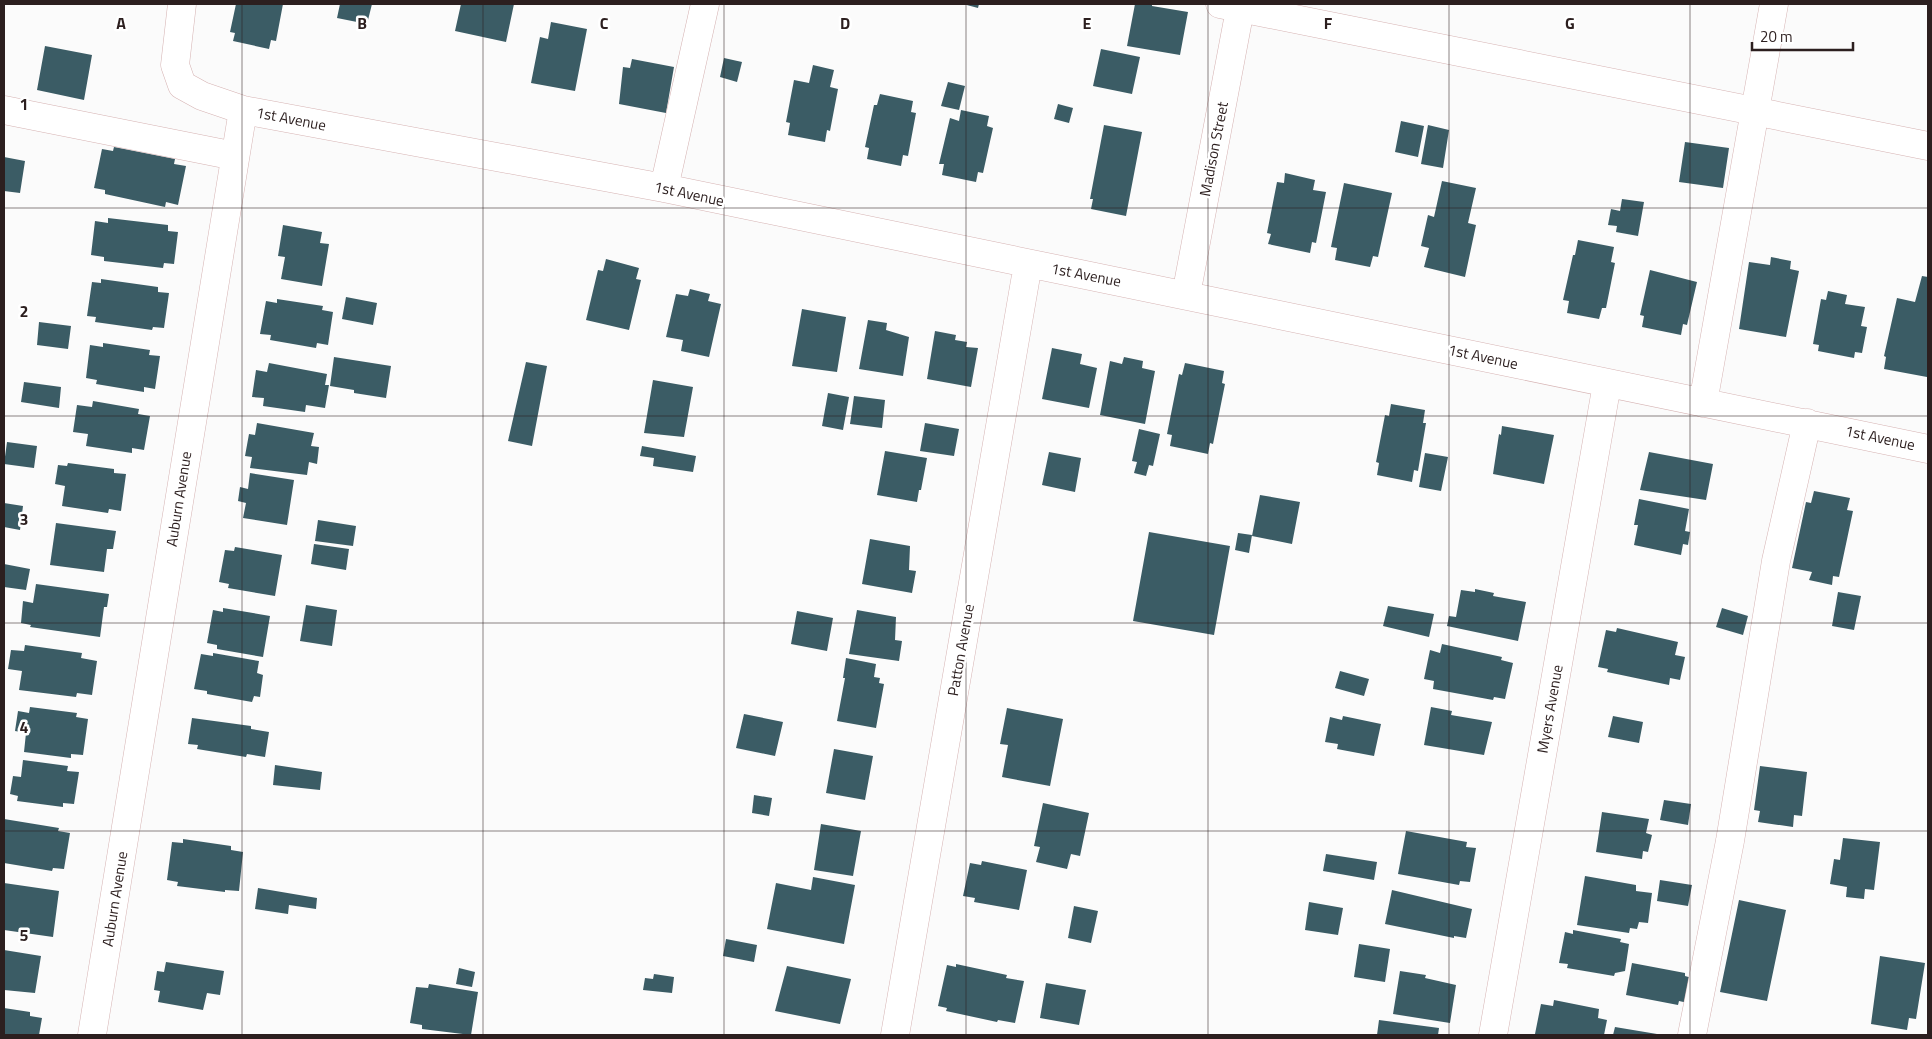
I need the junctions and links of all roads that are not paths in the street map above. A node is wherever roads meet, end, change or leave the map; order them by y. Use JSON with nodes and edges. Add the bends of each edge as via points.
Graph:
{"nodes":[{"id":1,"x":182,"y":4,"type":"edge"},
{"id":2,"x":705,"y":4,"type":"edge"},
{"id":3,"x":1774,"y":4,"type":"edge"},
{"id":4,"x":1234,"y":5,"type":"edge"},
{"id":5,"x":4,"y":110,"type":"edge"},
{"id":6,"x":242,"y":110,"type":"junction"},
{"id":7,"x":1754,"y":113,"type":"junction"},
{"id":8,"x":1928,"y":146,"type":"edge"},
{"id":9,"x":235,"y":156,"type":"junction"},
{"id":10,"x":664,"y":188,"type":"junction"},
{"id":11,"x":1028,"y":264,"type":"junction"},
{"id":12,"x":1186,"y":295,"type":"junction"},
{"id":13,"x":1608,"y":384,"type":"junction"},
{"id":14,"x":1703,"y":403,"type":"junction"},
{"id":15,"x":1807,"y":423,"type":"junction"},
{"id":16,"x":1928,"y":449,"type":"edge"},
{"id":17,"x":92,"y":1035,"type":"edge"},
{"id":18,"x":895,"y":1035,"type":"edge"},
{"id":19,"x":1493,"y":1035,"type":"edge"},
{"id":20,"x":1692,"y":1035,"type":"edge"}],
"edges":[{"from":1,"to":6,"type":"street","via":[[174,65],[182,85]]},
{"from":2,"to":10,"type":"street"},
{"from":3,"to":7,"type":"street"},
{"from":4,"to":7,"type":"street"},
{"from":4,"to":12,"type":"street","name":"Madison Street"},
{"from":5,"to":9,"type":"street"},
{"from":6,"to":9,"type":"street","name":"Auburn Avenue"},
{"from":6,"to":10,"type":"street","name":"1st Avenue"},
{"from":7,"to":8,"type":"street"},
{"from":7,"to":14,"type":"street"},
{"from":9,"to":17,"type":"street","name":"Auburn Avenue"},
{"from":10,"to":11,"type":"street","name":"1st Avenue"},
{"from":11,"to":12,"type":"street","name":"1st Avenue"},
{"from":11,"to":18,"type":"street","name":"Patton Avenue"},
{"from":12,"to":13,"type":"street","name":"1st Avenue"},
{"from":13,"to":14,"type":"street","name":"1st Avenue"},
{"from":13,"to":19,"type":"street","name":"Myers Avenue"},
{"from":14,"to":15,"type":"street","name":"1st Avenue"},
{"from":15,"to":16,"type":"street","name":"1st Avenue"},
{"from":15,"to":20,"type":"street","via":[[1776,561],[1730,841]]}]}
